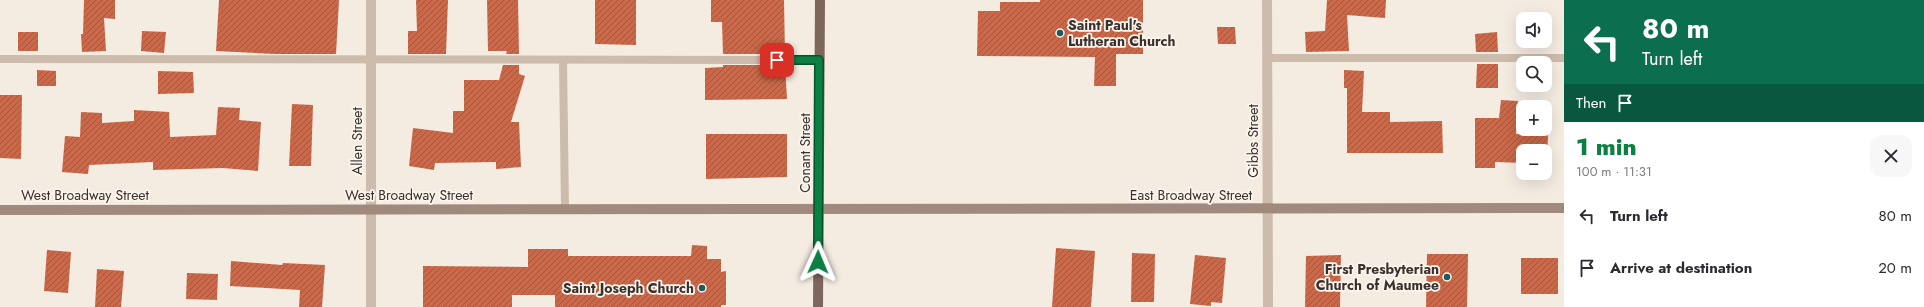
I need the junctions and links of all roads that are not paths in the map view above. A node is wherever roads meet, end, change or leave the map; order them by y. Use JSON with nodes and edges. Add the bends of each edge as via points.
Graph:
{"nodes":[{"id":1,"x":371,"y":0,"type":"edge"},
{"id":2,"x":820,"y":0,"type":"edge"},
{"id":3,"x":1267,"y":0,"type":"edge"},
{"id":4,"x":1267,"y":58,"type":"junction"},
{"id":5,"x":1564,"y":58,"type":"edge"},
{"id":6,"x":0,"y":59,"type":"edge"},
{"id":7,"x":372,"y":60,"type":"junction"},
{"id":8,"x":564,"y":60,"type":"junction"},
{"id":9,"x":819,"y":60,"type":"junction"},
{"id":10,"x":1267,"y":208,"type":"junction"},
{"id":11,"x":1564,"y":208,"type":"edge"},
{"id":12,"x":371,"y":209,"type":"junction"},
{"id":13,"x":0,"y":210,"type":"edge"},
{"id":14,"x":564,"y":210,"type":"junction"},
{"id":15,"x":819,"y":210,"type":"junction"},
{"id":16,"x":371,"y":307,"type":"edge"},
{"id":17,"x":818,"y":307,"type":"edge"},
{"id":18,"x":1268,"y":307,"type":"edge"}],
"edges":[{"from":1,"to":7,"type":"street","name":"Allen Street"},
{"from":2,"to":9,"type":"main road","name":"Conant Street"},
{"from":3,"to":4,"type":"street","name":"Gibbs Street"},
{"from":4,"to":5,"type":"lane"},
{"from":4,"to":10,"type":"street","name":"Gibbs Street"},
{"from":6,"to":7,"type":"lane"},
{"from":7,"to":8,"type":"lane"},
{"from":7,"to":12,"type":"street","name":"Allen Street"},
{"from":8,"to":9,"type":"lane"},
{"from":8,"to":14,"type":"lane"},
{"from":9,"to":15,"type":"main road","name":"Conant Street"},
{"from":10,"to":11,"type":"street","name":"East Broadway Street"},
{"from":10,"to":15,"type":"street","name":"East Broadway Street"},
{"from":10,"to":18,"type":"street","name":"Gibbs Street"},
{"from":12,"to":13,"type":"street","name":"West Broadway Street"},
{"from":12,"to":14,"type":"street","name":"West Broadway Street"},
{"from":12,"to":16,"type":"street","name":"Allen Street"},
{"from":14,"to":15,"type":"street","name":"West Broadway Street"},
{"from":15,"to":17,"type":"main road","name":"Conant Street"}]}
